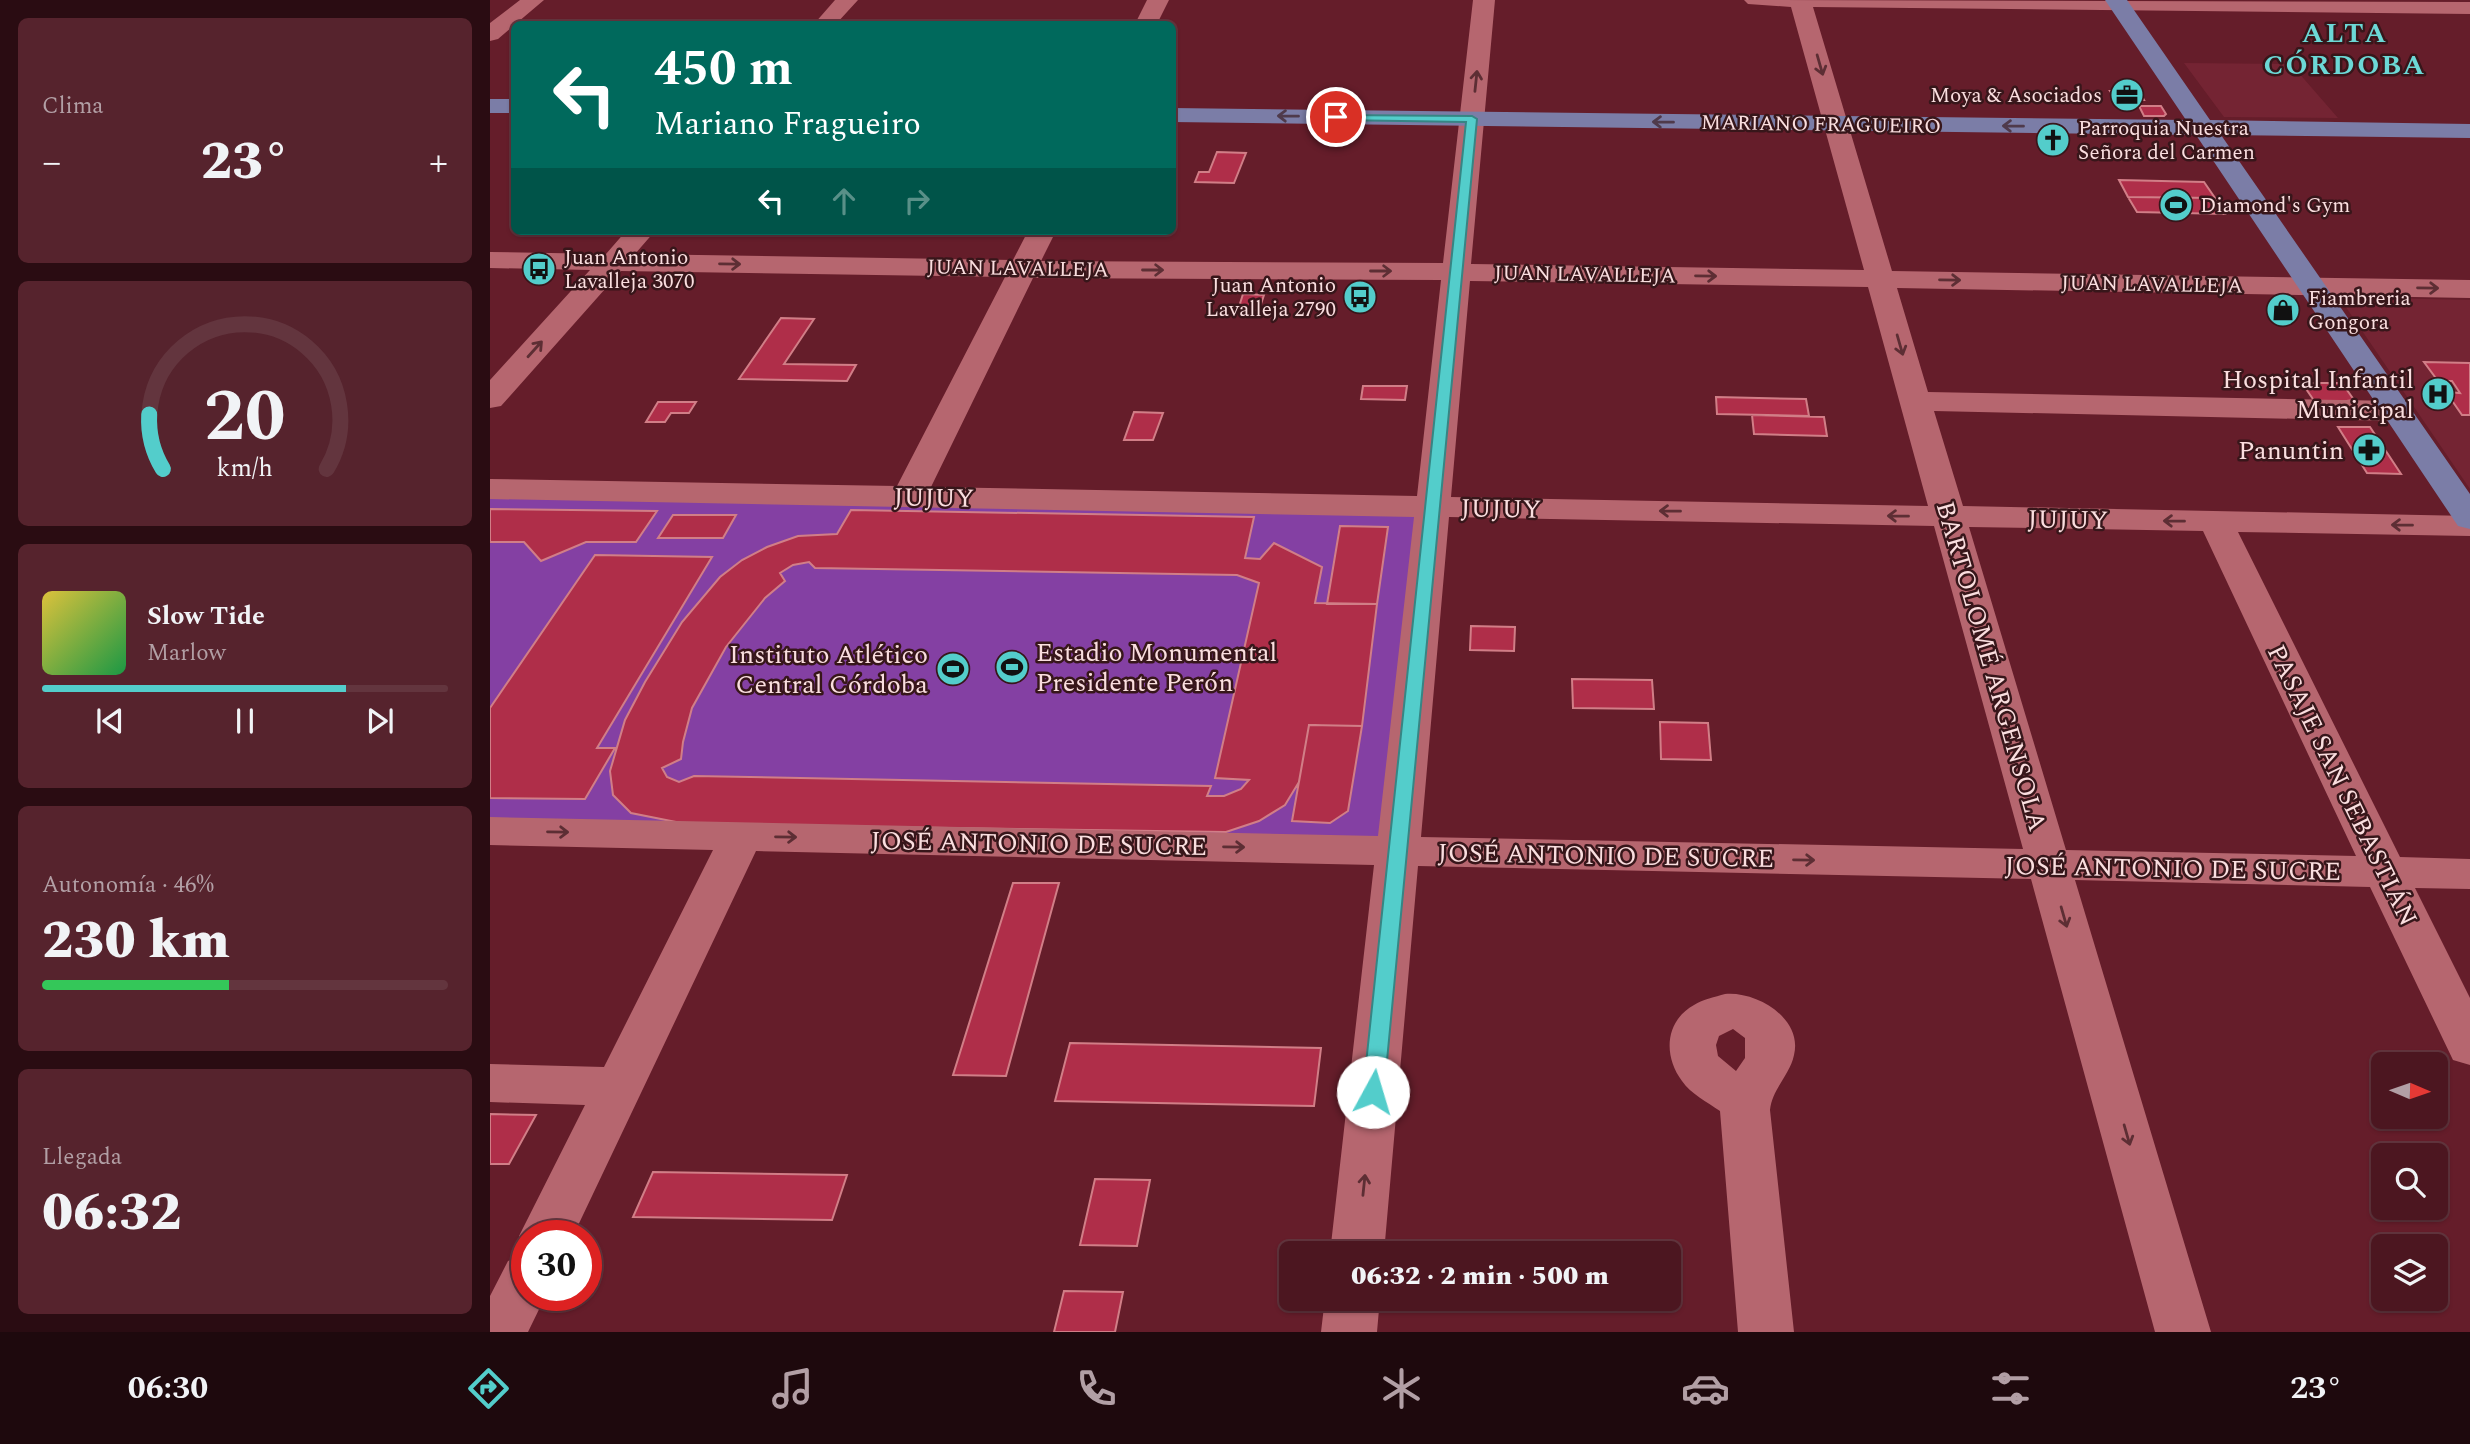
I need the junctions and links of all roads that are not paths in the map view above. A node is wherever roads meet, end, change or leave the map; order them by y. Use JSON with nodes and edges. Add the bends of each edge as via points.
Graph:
{"nodes":[{"id":1,"x":533,"y":0,"type":"edge"},
{"id":2,"x":847,"y":0,"type":"edge"},
{"id":3,"x":1158,"y":0,"type":"edge"},
{"id":4,"x":1484,"y":0,"type":"edge"},
{"id":5,"x":1755,"y":0,"type":"edge"},
{"id":6,"x":1800,"y":0,"type":"edge"},
{"id":7,"x":2118,"y":2,"type":"edge"},
{"id":8,"x":2444,"y":4,"type":"edge"},
{"id":9,"x":2470,"y":8,"type":"edge"},
{"id":10,"x":828,"y":21,"type":"edge"},
{"id":11,"x":1148,"y":21,"type":"edge"},
{"id":12,"x":2470,"y":28,"type":"edge"},
{"id":13,"x":490,"y":34,"type":"edge"},
{"id":14,"x":490,"y":106,"type":"edge"},
{"id":15,"x":511,"y":106,"type":"edge"},
{"id":16,"x":1176,"y":115,"type":"edge"},
{"id":17,"x":1472,"y":119,"type":"junction"},
{"id":18,"x":1837,"y":124,"type":"junction"},
{"id":19,"x":2203,"y":129,"type":"junction"},
{"id":20,"x":2470,"y":131,"type":"edge"},
{"id":21,"x":637,"y":235,"type":"edge"},
{"id":22,"x":1040,"y":235,"type":"edge"},
{"id":23,"x":490,"y":260,"type":"edge"},
{"id":24,"x":613,"y":262,"type":"junction"},
{"id":25,"x":1023,"y":268,"type":"junction"},
{"id":26,"x":1456,"y":272,"type":"junction"},
{"id":27,"x":1881,"y":279,"type":"junction"},
{"id":28,"x":2311,"y":286,"type":"junction"},
{"id":29,"x":2470,"y":289,"type":"edge"},
{"id":30,"x":490,"y":399,"type":"edge"},
{"id":31,"x":1916,"y":401,"type":"junction"},
{"id":32,"x":2396,"y":411,"type":"junction"},
{"id":33,"x":490,"y":489,"type":"edge"},
{"id":34,"x":909,"y":497,"type":"junction"},
{"id":35,"x":1433,"y":507,"type":"junction"},
{"id":36,"x":1949,"y":517,"type":"junction"},
{"id":37,"x":2470,"y":519,"type":"edge"},
{"id":38,"x":2216,"y":522,"type":"junction"},
{"id":39,"x":2470,"y":526,"type":"edge"},
{"id":40,"x":490,"y":831,"type":"edge"},
{"id":41,"x":742,"y":836,"type":"junction"},
{"id":42,"x":1398,"y":851,"type":"junction"},
{"id":43,"x":2049,"y":865,"type":"junction"},
{"id":44,"x":2385,"y":872,"type":"junction"},
{"id":45,"x":2470,"y":874,"type":"edge"},
{"id":46,"x":2470,"y":1047,"type":"edge"},
{"id":47,"x":490,"y":1083,"type":"edge"},
{"id":48,"x":617,"y":1087,"type":"junction"},
{"id":49,"x":1746,"y":1103,"type":"dead end"},
{"id":50,"x":554,"y":1220,"type":"edge"},
{"id":51,"x":1358,"y":1241,"type":"edge"},
{"id":52,"x":511,"y":1310,"type":"edge"},
{"id":53,"x":1351,"y":1311,"type":"edge"},
{"id":54,"x":500,"y":1332,"type":"edge"},
{"id":55,"x":1349,"y":1332,"type":"edge"},
{"id":56,"x":1766,"y":1332,"type":"edge"},
{"id":57,"x":2183,"y":1332,"type":"edge"}],
"edges":[{"from":1,"to":13,"type":"street"},
{"from":2,"to":10,"type":"street"},
{"from":3,"to":11,"type":"street"},
{"from":17,"to":4,"type":"street","one_way":true},
{"from":5,"to":6,"type":"street"},
{"from":6,"to":7,"type":"street"},
{"from":6,"to":18,"type":"street","name":"BARTOLOMÉ ARGENSOLA","one_way":true},
{"from":7,"to":8,"type":"street"},
{"from":7,"to":19,"type":"main road"},
{"from":8,"to":9,"type":"street"},
{"from":8,"to":12,"type":"street"},
{"from":14,"to":15,"type":"main road"},
{"from":17,"to":16,"type":"main road","name":"MARIANO FRAGUEIRO","one_way":true},
{"from":18,"to":17,"type":"main road","name":"MARIANO FRAGUEIRO","one_way":true},
{"from":17,"to":26,"type":"street"},
{"from":19,"to":18,"type":"main road","name":"MARIANO FRAGUEIRO","one_way":true},
{"from":18,"to":27,"type":"street","name":"BARTOLOMÉ ARGENSOLA"},
{"from":19,"to":20,"type":"main road","name":"MARIANO FRAGUEIRO"},
{"from":19,"to":28,"type":"main road"},
{"from":21,"to":24,"type":"street"},
{"from":22,"to":25,"type":"street"},
{"from":23,"to":24,"type":"street","name":"JUAN LAVALLEJA"},
{"from":24,"to":25,"type":"street","name":"JUAN LAVALLEJA","one_way":true},
{"from":30,"to":24,"type":"street","one_way":true},
{"from":25,"to":26,"type":"street","name":"JUAN LAVALLEJA","one_way":true},
{"from":25,"to":34,"type":"street"},
{"from":26,"to":27,"type":"street","name":"JUAN LAVALLEJA","one_way":true},
{"from":26,"to":35,"type":"street"},
{"from":27,"to":28,"type":"street","name":"JUAN LAVALLEJA","one_way":true},
{"from":27,"to":31,"type":"street","name":"BARTOLOMÉ ARGENSOLA","one_way":true},
{"from":28,"to":29,"type":"street","name":"JUAN LAVALLEJA","one_way":true},
{"from":28,"to":32,"type":"main road"},
{"from":31,"to":32,"type":"street"},
{"from":31,"to":36,"type":"street","name":"BARTOLOMÉ ARGENSOLA"},
{"from":32,"to":37,"type":"main road"},
{"from":33,"to":34,"type":"street","name":"JUJUY"},
{"from":34,"to":35,"type":"street","name":"JUJUY"},
{"from":36,"to":35,"type":"street","name":"JUJUY","one_way":true},
{"from":35,"to":42,"type":"street"},
{"from":38,"to":36,"type":"street","name":"JUJUY","one_way":true},
{"from":36,"to":43,"type":"street","name":"BARTOLOMÉ ARGENSOLA"},
{"from":39,"to":38,"type":"street","name":"JUJUY","one_way":true},
{"from":38,"to":44,"type":"street","name":"PASAJE SAN SEBASTIÁN"},
{"from":40,"to":41,"type":"street","name":"JOSÉ ANTONIO DE SUCRE","one_way":true},
{"from":41,"to":42,"type":"street","name":"JOSÉ ANTONIO DE SUCRE","one_way":true},
{"from":41,"to":48,"type":"street"},
{"from":42,"to":43,"type":"street","name":"JOSÉ ANTONIO DE SUCRE","one_way":true},
{"from":51,"to":42,"type":"street","one_way":true},
{"from":43,"to":44,"type":"street","name":"JOSÉ ANTONIO DE SUCRE"},
{"from":43,"to":57,"type":"street","name":"BARTOLOMÉ ARGENSOLA","one_way":true},
{"from":44,"to":45,"type":"street","name":"JOSÉ ANTONIO DE SUCRE"},
{"from":44,"to":46,"type":"street","name":"PASAJE SAN SEBASTIÁN"},
{"from":47,"to":48,"type":"street"},
{"from":48,"to":50,"type":"street"},
{"from":49,"to":56,"type":"street"},
{"from":52,"to":54,"type":"street"},
{"from":53,"to":55,"type":"street"}]}
